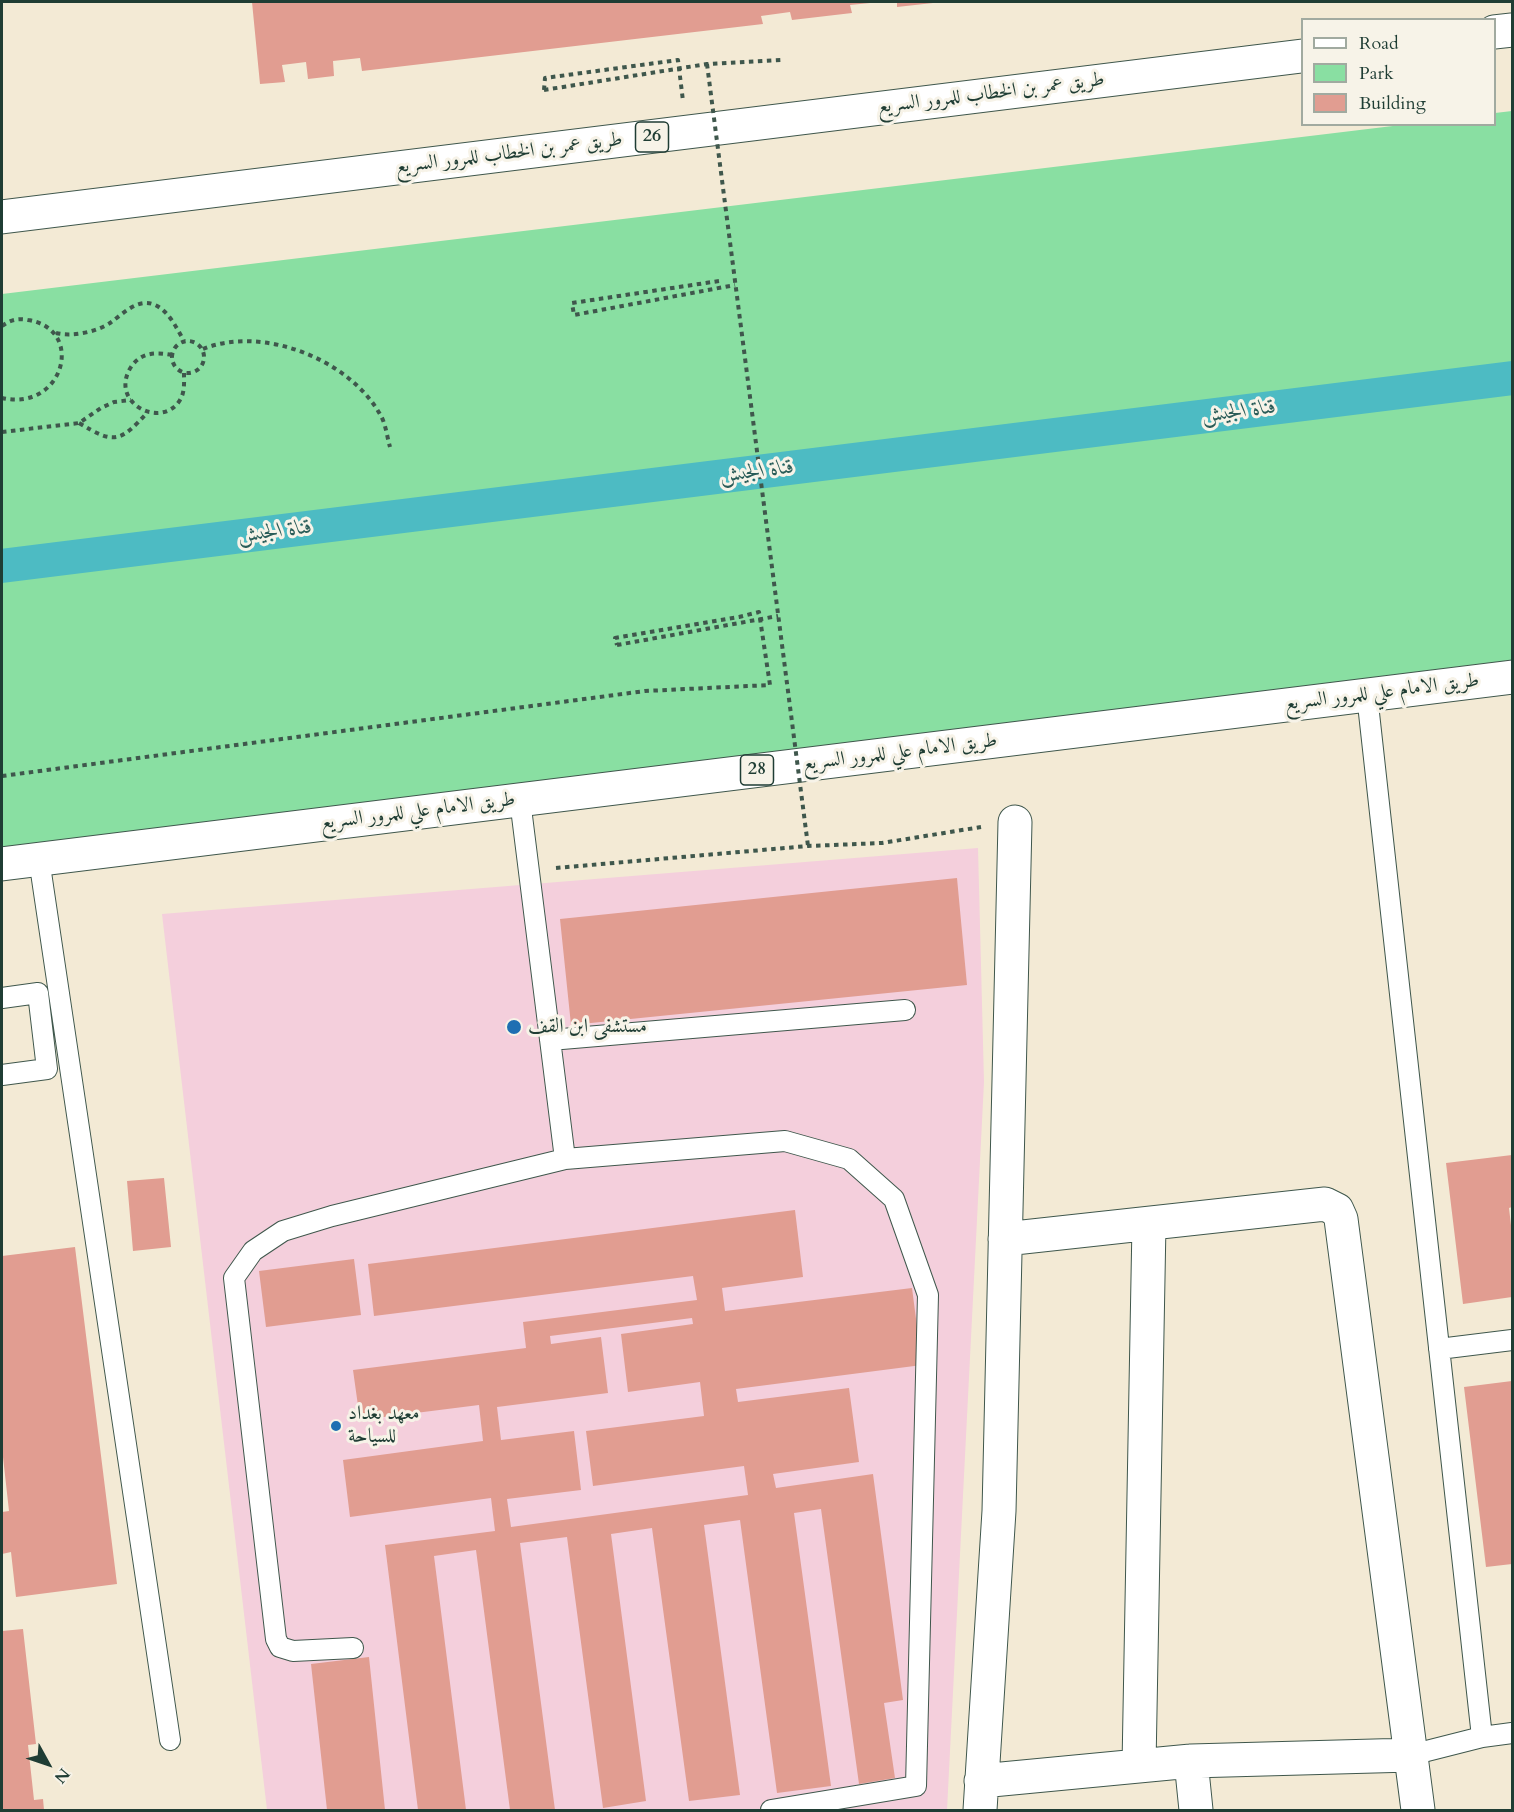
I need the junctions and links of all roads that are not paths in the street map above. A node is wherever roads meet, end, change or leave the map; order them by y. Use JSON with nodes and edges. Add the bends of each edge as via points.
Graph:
{"nodes":[{"id":1,"x":1512,"y":30,"type":"edge"},
{"id":2,"x":1496,"y":32,"type":"edge"},
{"id":3,"x":1301,"y":56,"type":"edge"},
{"id":4,"x":2,"y":217,"type":"edge"},
{"id":5,"x":1512,"y":677,"type":"edge"},
{"id":6,"x":1368,"y":695,"type":"junction"},
{"id":7,"x":520,"y":800,"type":"junction"},
{"id":8,"x":1015,"y":822,"type":"road end"},
{"id":9,"x":39,"y":859,"type":"junction"},
{"id":10,"x":2,"y":864,"type":"edge"},
{"id":11,"x":2,"y":998,"type":"edge"},
{"id":12,"x":905,"y":1010,"type":"dead end"},
{"id":13,"x":550,"y":1040,"type":"junction"},
{"id":14,"x":2,"y":1075,"type":"edge"},
{"id":15,"x":565,"y":1160,"type":"junction"},
{"id":16,"x":1149,"y":1224,"type":"junction"},
{"id":17,"x":1005,"y":1239,"type":"junction"},
{"id":18,"x":1512,"y":1340,"type":"edge"},
{"id":19,"x":1439,"y":1349,"type":"junction"},
{"id":20,"x":353,"y":1648,"type":"dead end"},
{"id":21,"x":1512,"y":1732,"type":"edge"},
{"id":22,"x":1482,"y":1737,"type":"junction"},
{"id":23,"x":170,"y":1740,"type":"dead end"},
{"id":24,"x":1411,"y":1755,"type":"junction"},
{"id":25,"x":1191,"y":1761,"type":"junction"},
{"id":26,"x":1139,"y":1766,"type":"junction"},
{"id":27,"x":980,"y":1796,"type":"edge"},
{"id":28,"x":771,"y":1810,"type":"edge"},
{"id":29,"x":1196,"y":1810,"type":"edge"},
{"id":30,"x":1418,"y":1810,"type":"edge"}],
"edges":[{"from":1,"to":2,"type":"main road"},
{"from":3,"to":4,"type":"main road","name":"طريق عمر بن الخطاب للمرور السريع","number":"26"},
{"from":5,"to":6,"type":"main road","name":"طريق الامام علي للمرور السريع","number":"28"},
{"from":6,"to":7,"type":"main road","name":"طريق الامام علي للمرور السريع","number":"28"},
{"from":6,"to":19,"type":"lane"},
{"from":7,"to":9,"type":"main road","name":"طريق الامام علي للمرور السريع","number":"28"},
{"from":7,"to":13,"type":"lane"},
{"from":8,"to":17,"type":"main road"},
{"from":9,"to":10,"type":"main road","name":"طريق الامام علي للمرور السريع","number":"28"},
{"from":9,"to":23,"type":"lane"},
{"from":11,"to":14,"type":"lane","via":[[38,993],[47,1069]]},
{"from":12,"to":13,"type":"lane"},
{"from":13,"to":15,"type":"lane"},
{"from":15,"to":20,"type":"lane","via":[[332,1215],[283,1231],[253,1251],[234,1278],[276,1639],[280,1647],[293,1651]]},
{"from":15,"to":28,"type":"lane","via":[[785,1141],[849,1160],[894,1199],[928,1295],[916,1786]]},
{"from":16,"to":17,"type":"main road"},
{"from":16,"to":24,"type":"main road","via":[[1325,1204],[1337,1210]]},
{"from":16,"to":26,"type":"main road"},
{"from":17,"to":27,"type":"main road","via":[[999,1511]]},
{"from":18,"to":19,"type":"lane"},
{"from":19,"to":22,"type":"lane"},
{"from":21,"to":22,"type":"lane"},
{"from":22,"to":24,"type":"lane"},
{"from":24,"to":25,"type":"main road"},
{"from":24,"to":30,"type":"main road"},
{"from":25,"to":26,"type":"main road"},
{"from":25,"to":29,"type":"main road"},
{"from":26,"to":27,"type":"main road"}]}
